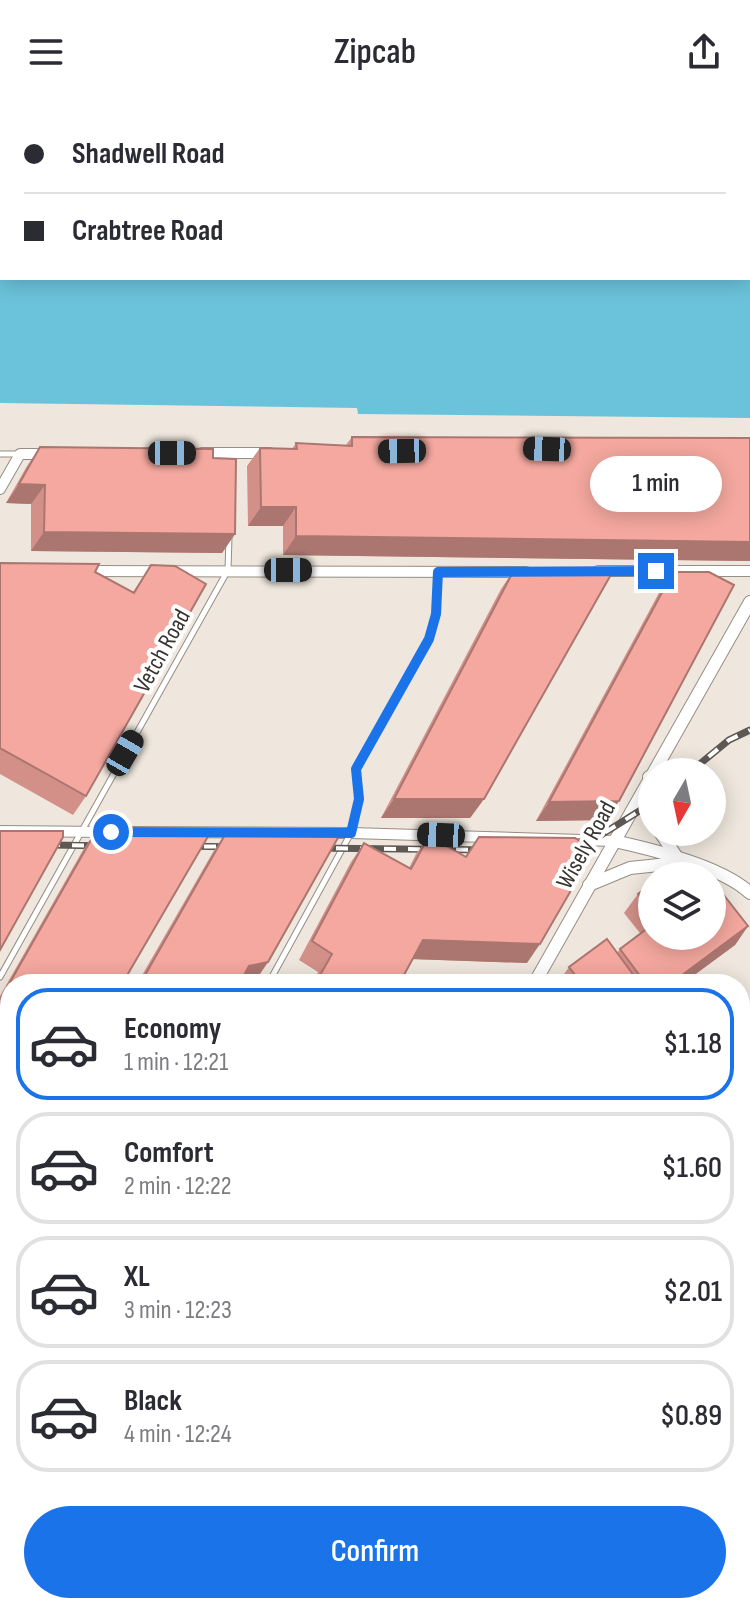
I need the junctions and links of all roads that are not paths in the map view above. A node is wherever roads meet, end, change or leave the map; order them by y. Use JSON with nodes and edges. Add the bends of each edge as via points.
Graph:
{"nodes":[{"id":1,"x":187,"y":453,"type":"edge"},
{"id":2,"x":233,"y":453,"type":"junction"},
{"id":3,"x":280,"y":453,"type":"edge"},
{"id":4,"x":0,"y":454,"type":"edge"},
{"id":5,"x":20,"y":454,"type":"junction"},
{"id":6,"x":65,"y":454,"type":"edge"},
{"id":7,"x":232,"y":468,"type":"edge"},
{"id":8,"x":0,"y":489,"type":"edge"},
{"id":9,"x":230,"y":526,"type":"edge"},
{"id":10,"x":228,"y":570,"type":"junction"},
{"id":11,"x":76,"y":571,"type":"edge"},
{"id":12,"x":579,"y":571,"type":"edge"},
{"id":13,"x":750,"y":571,"type":"edge"},
{"id":14,"x":438,"y":572,"type":"junction"},
{"id":15,"x":532,"y":572,"type":"edge"},
{"id":16,"x":750,"y":602,"type":"edge"},
{"id":17,"x":660,"y":758,"type":"edge"},
{"id":18,"x":638,"y":797,"type":"edge"},
{"id":19,"x":0,"y":831,"type":"edge"},
{"id":20,"x":82,"y":832,"type":"junction"},
{"id":21,"x":351,"y":833,"type":"junction"},
{"id":22,"x":614,"y":841,"type":"junction"},
{"id":23,"x":672,"y":846,"type":"edge"},
{"id":24,"x":684,"y":861,"type":"junction"},
{"id":25,"x":589,"y":885,"type":"junction"},
{"id":26,"x":750,"y":893,"type":"edge"},
{"id":27,"x":2,"y":974,"type":"edge"},
{"id":28,"x":273,"y":974,"type":"edge"},
{"id":29,"x":540,"y":974,"type":"edge"}],
"edges":[{"from":1,"to":2,"type":"street"},
{"from":2,"to":3,"type":"street"},
{"from":2,"to":7,"type":"lane"},
{"from":4,"to":5,"type":"lane"},
{"from":5,"to":6,"type":"street"},
{"from":5,"to":8,"type":"street"},
{"from":9,"to":10,"type":"lane","name":"Vetch Road"},
{"from":10,"to":11,"type":"street"},
{"from":10,"to":14,"type":"street"},
{"from":10,"to":20,"type":"lane","name":"Vetch Road"},
{"from":12,"to":13,"type":"street"},
{"from":14,"to":15,"type":"street"},
{"from":14,"to":21,"type":"lane","via":[[429,639],[356,769],[359,799]]},
{"from":16,"to":17,"type":"street","name":"Wisely Road"},
{"from":18,"to":22,"type":"street","name":"Wisely Road"},
{"from":19,"to":20,"type":"street"},
{"from":20,"to":21,"type":"street"},
{"from":20,"to":27,"type":"lane","name":"Vetch Road"},
{"from":21,"to":22,"type":"street"},
{"from":21,"to":28,"type":"lane"},
{"from":22,"to":24,"type":"street"},
{"from":22,"to":25,"type":"street","name":"Wisely Road"},
{"from":23,"to":24,"type":"street"},
{"from":24,"to":25,"type":"street","via":[[630,868]]},
{"from":24,"to":26,"type":"street","via":[[726,876]]},
{"from":25,"to":29,"type":"street","name":"Wisely Road"}]}
